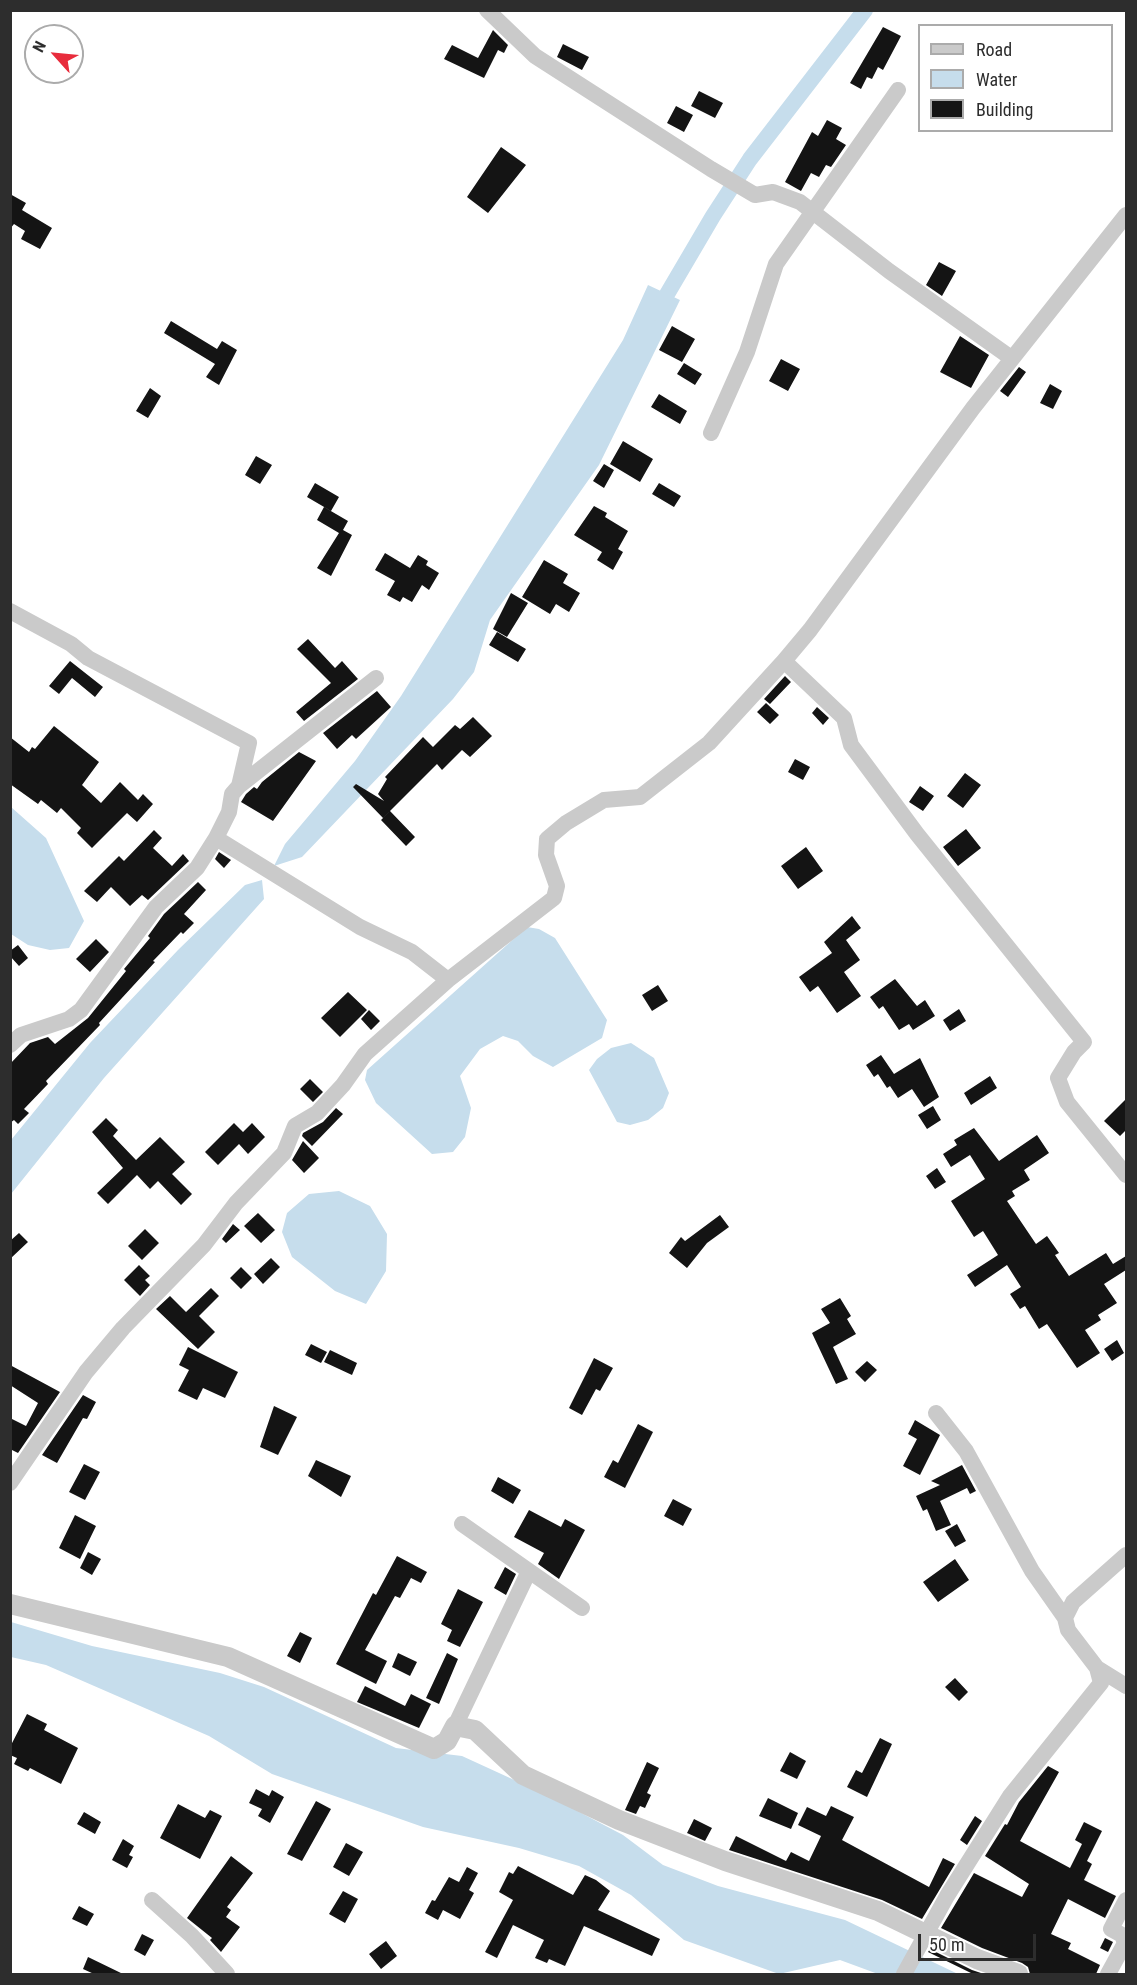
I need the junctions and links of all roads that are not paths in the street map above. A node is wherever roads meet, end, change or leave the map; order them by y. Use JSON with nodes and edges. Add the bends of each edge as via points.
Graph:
{"nodes":[{"id":1,"x":487,"y":10,"type":"edge"},
{"id":2,"x":898,"y":90,"type":"dead end"},
{"id":3,"x":812,"y":211,"type":"junction"},
{"id":4,"x":1126,"y":215,"type":"edge"},
{"id":5,"x":1007,"y":355,"type":"dead end"},
{"id":6,"x":711,"y":433,"type":"dead end"},
{"id":7,"x":10,"y":610,"type":"edge"},
{"id":8,"x":784,"y":661,"type":"junction"},
{"id":9,"x":376,"y":678,"type":"dead end"},
{"id":10,"x":239,"y":786,"type":"junction"},
{"id":11,"x":216,"y":838,"type":"junction"},
{"id":12,"x":448,"y":980,"type":"junction"},
{"id":13,"x":10,"y":1045,"type":"edge"},
{"id":14,"x":1126,"y":1175,"type":"edge"},
{"id":15,"x":936,"y":1413,"type":"dead end"},
{"id":16,"x":10,"y":1483,"type":"edge"},
{"id":17,"x":462,"y":1524,"type":"dead end"},
{"id":18,"x":1126,"y":1555,"type":"edge"},
{"id":19,"x":529,"y":1571,"type":"junction"},
{"id":20,"x":10,"y":1604,"type":"edge"},
{"id":21,"x":582,"y":1608,"type":"dead end"},
{"id":22,"x":1065,"y":1618,"type":"junction"},
{"id":23,"x":1097,"y":1668,"type":"junction"},
{"id":24,"x":1126,"y":1686,"type":"edge"},
{"id":25,"x":454,"y":1726,"type":"junction"},
{"id":26,"x":152,"y":1900,"type":"dead end"},
{"id":27,"x":1126,"y":1900,"type":"edge"},
{"id":28,"x":924,"y":1940,"type":"junction"},
{"id":29,"x":227,"y":1974,"type":"edge"},
{"id":30,"x":903,"y":1974,"type":"edge"},
{"id":31,"x":1018,"y":1974,"type":"edge"},
{"id":32,"x":1108,"y":1974,"type":"edge"}],
"edges":[{"from":1,"to":3,"type":"street","via":[[535,56],[711,169],[754,195],[773,192]]},
{"from":2,"to":3,"type":"street"},
{"from":3,"to":5,"type":"street"},
{"from":3,"to":6,"type":"street","via":[[777,264],[747,352]]},
{"from":4,"to":8,"type":"street","via":[[973,408]]},
{"from":7,"to":10,"type":"street","via":[[71,644],[88,658],[249,743]]},
{"from":8,"to":12,"type":"street","via":[[709,743],[640,797],[604,800],[547,839],[545,849],[557,886],[554,898]]},
{"from":8,"to":14,"type":"street","via":[[844,718],[851,745],[924,843],[1084,1042],[1058,1078],[1066,1102]]},
{"from":9,"to":10,"type":"street"},
{"from":10,"to":11,"type":"street","via":[[232,794],[229,812]]},
{"from":11,"to":12,"type":"street","via":[[360,927],[412,952]]},
{"from":11,"to":13,"type":"street","via":[[197,868],[156,907],[130,940],[81,1010],[69,1019],[21,1035]]},
{"from":12,"to":16,"type":"street","via":[[365,1054],[317,1113],[295,1126],[284,1153],[86,1372]]},
{"from":15,"to":22,"type":"street","via":[[966,1451],[1027,1561]]},
{"from":17,"to":19,"type":"street"},
{"from":18,"to":22,"type":"street","via":[[1073,1602]]},
{"from":19,"to":21,"type":"street"},
{"from":19,"to":25,"type":"street"},
{"from":20,"to":25,"type":"street","via":[[228,1657],[434,1749],[447,1741]]},
{"from":22,"to":23,"type":"street","via":[[1068,1630]]},
{"from":23,"to":24,"type":"street"},
{"from":23,"to":28,"type":"street","via":[[1101,1683],[1010,1796]]},
{"from":25,"to":28,"type":"street","via":[[475,1730],[523,1775],[619,1820],[725,1861],[878,1911]]},
{"from":26,"to":29,"type":"street"},
{"from":27,"to":32,"type":"street","via":[[1111,1929],[1122,1935],[1125,1943]]},
{"from":28,"to":30,"type":"street"},
{"from":28,"to":31,"type":"street"}]}
